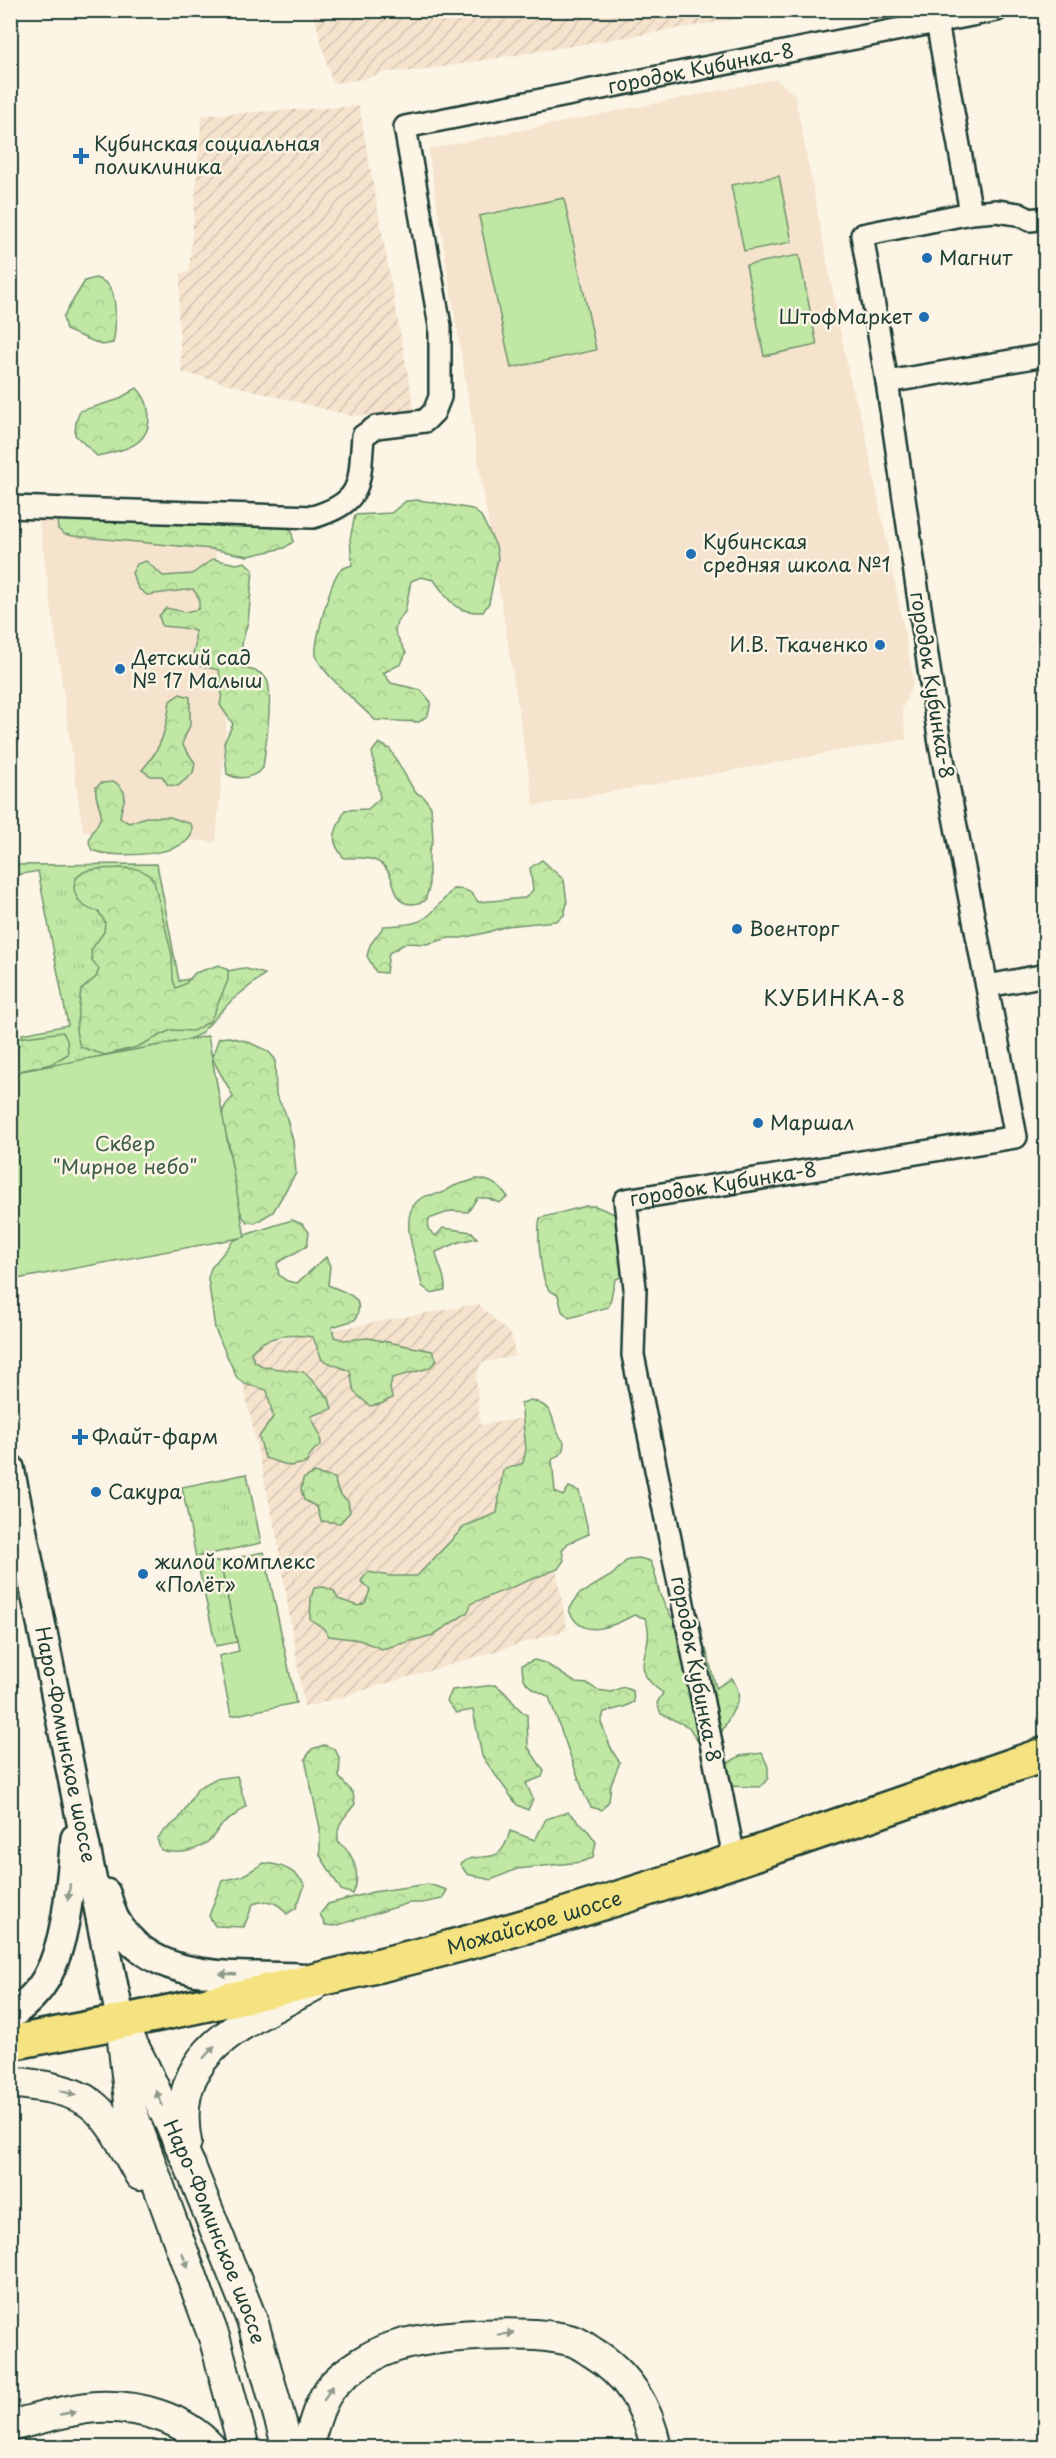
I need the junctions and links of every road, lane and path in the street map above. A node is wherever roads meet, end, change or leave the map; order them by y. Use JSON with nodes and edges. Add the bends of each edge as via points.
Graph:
{"nodes":[{"id":1,"x":997,"y":10,"type":"edge"},
{"id":2,"x":937,"y":22,"type":"junction"},
{"id":3,"x":971,"y":213,"type":"junction"},
{"id":4,"x":1046,"y":218,"type":"edge"},
{"id":5,"x":1046,"y":355,"type":"edge"},
{"id":6,"x":886,"y":382,"type":"junction"},
{"id":7,"x":10,"y":507,"type":"edge"},
{"id":8,"x":1046,"y":975,"type":"edge"},
{"id":9,"x":988,"y":986,"type":"junction"},
{"id":10,"x":10,"y":1468,"type":"edge"},
{"id":11,"x":1046,"y":1754,"type":"edge"},
{"id":12,"x":78,"y":1813,"type":"junction"},
{"id":13,"x":735,"y":1862,"type":"junction"},
{"id":14,"x":328,"y":1978,"type":"junction"},
{"id":15,"x":10,"y":2016,"type":"edge"},
{"id":16,"x":121,"y":2022,"type":"junction"},
{"id":17,"x":10,"y":2043,"type":"edge"},
{"id":18,"x":10,"y":2082,"type":"edge"},
{"id":19,"x":190,"y":2166,"type":"junction"},
{"id":20,"x":174,"y":2230,"type":"junction"},
{"id":21,"x":10,"y":2426,"type":"edge"},
{"id":22,"x":211,"y":2448,"type":"edge"},
{"id":23,"x":244,"y":2448,"type":"edge"},
{"id":24,"x":288,"y":2448,"type":"edge"},
{"id":25,"x":307,"y":2448,"type":"edge"},
{"id":26,"x":656,"y":2448,"type":"edge"}],
"edges":[{"from":1,"to":2,"type":"street","name":"городок Кубинка-8"},
{"from":2,"to":3,"type":"street"},
{"from":2,"to":7,"type":"street","name":"городок Кубинка-8","via":[[405,127],[440,326],[440,398],[425,421],[376,428],[363,435],[359,482],[352,498],[332,512],[313,517]]},
{"from":3,"to":4,"type":"street","via":[[996,211],[1030,220]]},
{"from":3,"to":6,"type":"street","name":"городок Кубинка-8","via":[[862,235]]},
{"from":5,"to":6,"type":"street"},
{"from":6,"to":9,"type":"street","name":"городок Кубинка-8","via":[[940,744]]},
{"from":8,"to":9,"type":"street"},
{"from":9,"to":13,"type":"street","name":"городок Кубинка-8","via":[[1016,1137],[625,1200],[635,1288],[633,1355]]},
{"from":10,"to":12,"type":"street","name":"Наро-Фоминское шоссе"},
{"from":11,"to":13,"type":"main road","name":"Можайское шоссе"},
{"from":14,"to":12,"type":"street","one_way":true,"via":[[199,1973],[152,1958],[134,1944],[115,1919]]},
{"from":12,"to":15,"type":"street","one_way":true,"via":[[67,1905],[54,1960],[35,1994]]},
{"from":12,"to":16,"type":"street","name":"Наро-Фоминское шоссе"},
{"from":13,"to":14,"type":"main road","name":"Можайское шоссе","via":[[461,1944]]},
{"from":14,"to":16,"type":"main road","name":"Можайское шоссе"},
{"from":19,"to":14,"type":"main road","one_way":true,"via":[[183,2128],[184,2100],[193,2073],[229,2032]]},
{"from":16,"to":17,"type":"main road","name":"Можайское шоссе"},
{"from":19,"to":16,"type":"main road","name":"Наро-Фоминское шоссе","one_way":true},
{"from":16,"to":20,"type":"main road","name":"Наро-Фоминское шоссе","via":[[131,2110]]},
{"from":18,"to":20,"type":"main road","one_way":true,"via":[[61,2091],[91,2104],[106,2120]]},
{"from":19,"to":24,"type":"main road","name":"Наро-Фоминское шоссе","via":[[253,2323]]},
{"from":20,"to":23,"type":"main road","name":"Наро-Фоминское шоссе","one_way":true,"via":[[214,2340]]},
{"from":21,"to":22,"type":"main road","one_way":true,"via":[[96,2407],[149,2411],[198,2434]]},
{"from":25,"to":26,"type":"main road","one_way":true,"via":[[318,2413],[333,2385],[358,2364],[392,2348],[446,2338],[522,2333],[574,2341],[611,2363],[635,2390]]}]}
